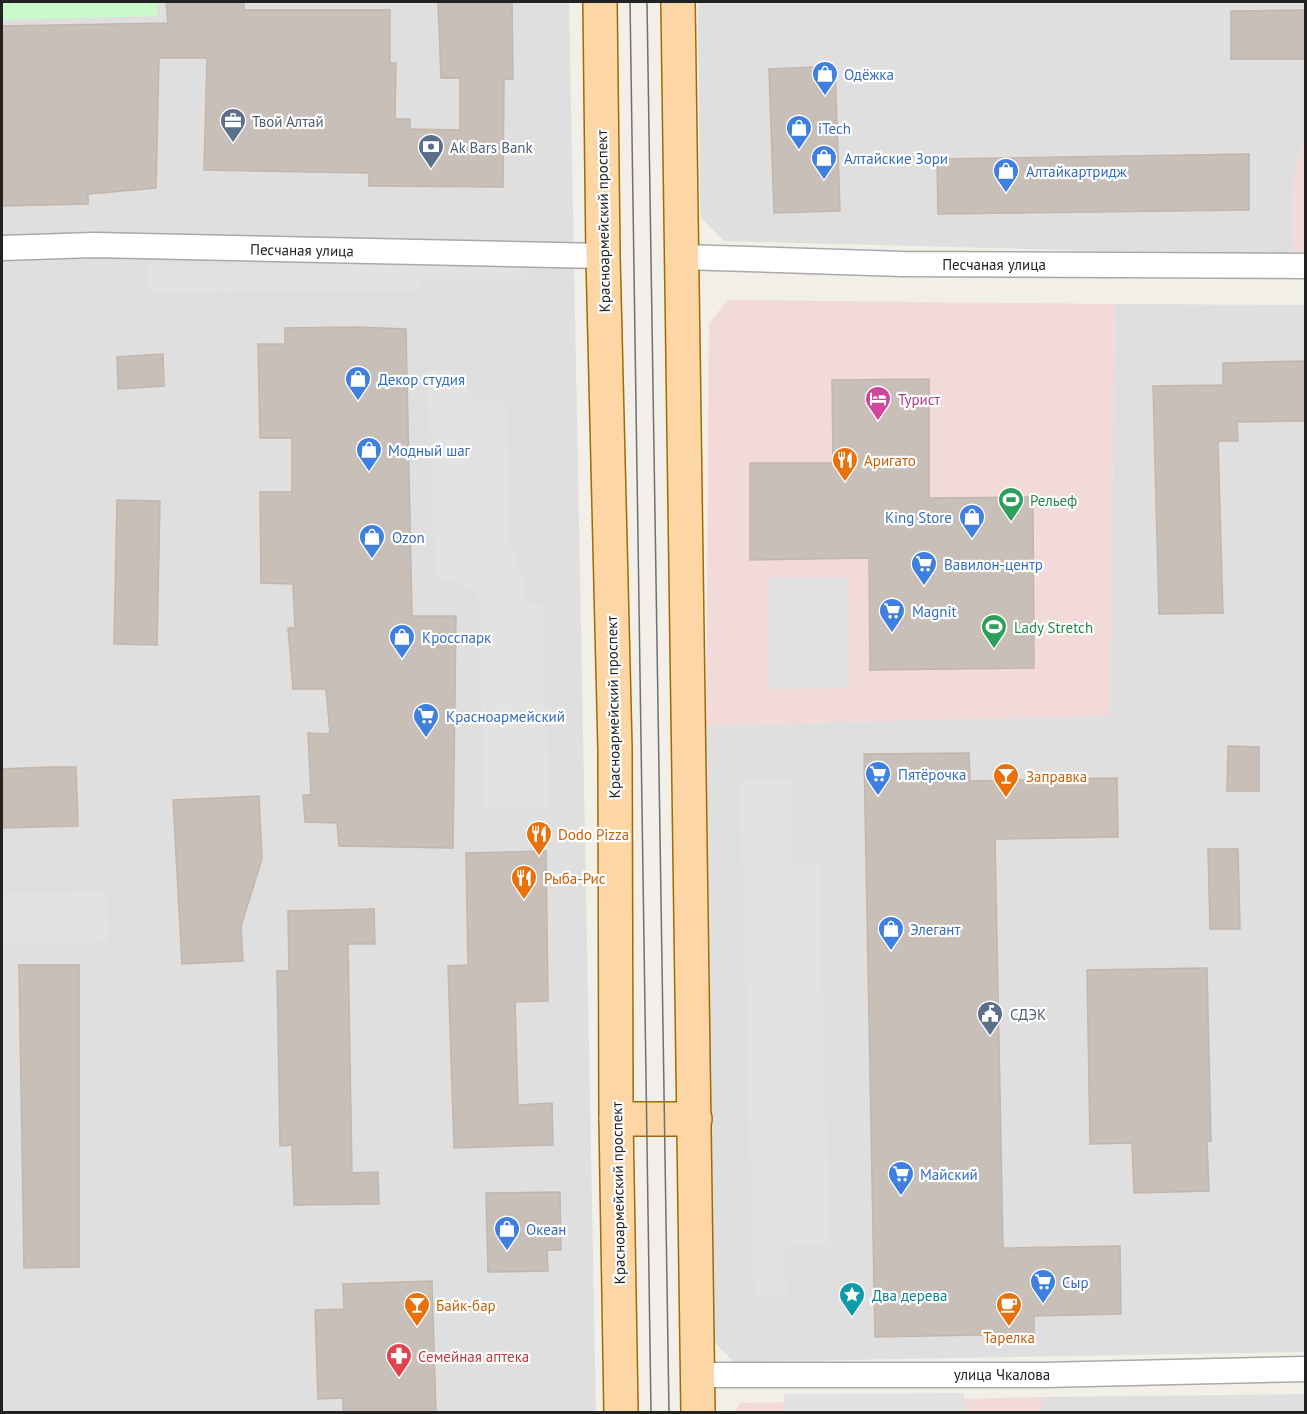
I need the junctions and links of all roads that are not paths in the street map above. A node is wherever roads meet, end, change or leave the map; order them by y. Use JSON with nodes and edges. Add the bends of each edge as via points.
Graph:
{"nodes":[{"id":1,"x":600,"y":2,"type":"edge"},
{"id":2,"x":678,"y":2,"type":"edge"},
{"id":3,"x":2,"y":249,"type":"edge"},
{"id":4,"x":603,"y":256,"type":"junction"},
{"id":5,"x":682,"y":257,"type":"junction"},
{"id":6,"x":1305,"y":266,"type":"edge"},
{"id":7,"x":616,"y":1119,"type":"junction"},
{"id":8,"x":694,"y":1119,"type":"junction"},
{"id":9,"x":1305,"y":1369,"type":"edge"},
{"id":10,"x":698,"y":1375,"type":"junction"},
{"id":11,"x":621,"y":1413,"type":"edge"},
{"id":12,"x":698,"y":1413,"type":"edge"}],
"edges":[{"from":1,"to":4,"type":"main road","name":"Красноармейский проспект"},
{"from":2,"to":5,"type":"main road"},
{"from":3,"to":4,"type":"street","name":"Песчаная улица","via":[[94,245]]},
{"from":4,"to":7,"type":"main road","name":"Красноармейский проспект","via":[[615,749]]},
{"from":5,"to":6,"type":"street","name":"Песчаная улица","via":[[903,264]]},
{"from":5,"to":8,"type":"main road"},
{"from":7,"to":8,"type":"main road"},
{"from":7,"to":11,"type":"main road","name":"Красноармейский проспект"},
{"from":8,"to":10,"type":"main road"},
{"from":9,"to":10,"type":"street","name":"улица Чкалова","via":[[1043,1375]]},
{"from":10,"to":12,"type":"main road"}]}
